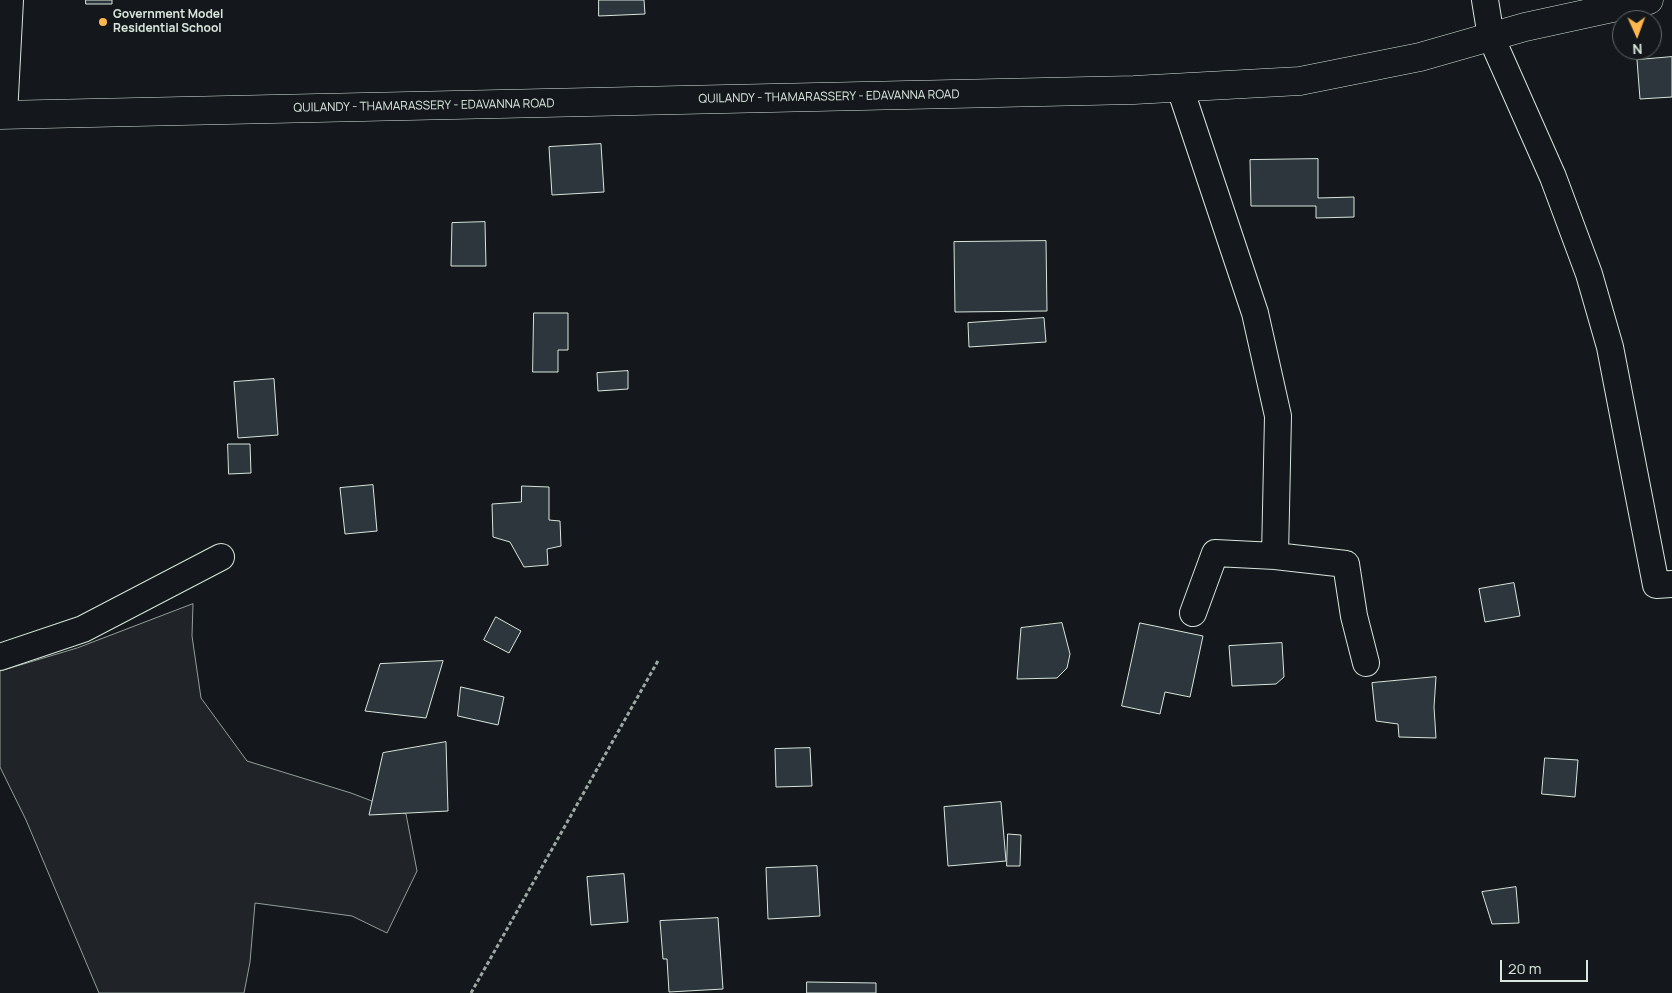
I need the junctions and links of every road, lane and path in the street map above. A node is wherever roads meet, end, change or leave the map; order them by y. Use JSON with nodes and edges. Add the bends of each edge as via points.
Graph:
{"nodes":[{"id":1,"x":10,"y":0,"type":"edge"},
{"id":2,"x":1485,"y":0,"type":"edge"},
{"id":3,"x":1649,"y":0,"type":"edge"},
{"id":4,"x":1491,"y":37,"type":"junction"},
{"id":5,"x":1180,"y":88,"type":"junction"},
{"id":6,"x":2,"y":115,"type":"edge"},
{"id":7,"x":1275,"y":556,"type":"junction"},
{"id":8,"x":221,"y":557,"type":"dead end"},
{"id":9,"x":1672,"y":584,"type":"edge"},
{"id":10,"x":1193,"y":613,"type":"dead end"},
{"id":11,"x":0,"y":657,"type":"edge"},
{"id":12,"x":659,"y":659,"type":"dead end"},
{"id":13,"x":1366,"y":663,"type":"dead end"},
{"id":14,"x":470,"y":993,"type":"edge"}],
"edges":[{"from":1,"to":6,"type":"street"},
{"from":2,"to":4,"type":"street"},
{"from":3,"to":4,"type":"main road","name":"QUILANDY - THAMARASSERY - EDAVANNA ROAD"},
{"from":4,"to":5,"type":"main road","name":"QUILANDY - THAMARASSERY - EDAVANNA ROAD","via":[[1420,57],[1300,82]]},
{"from":4,"to":9,"type":"street","via":[[1553,177],[1589,274],[1610,347],[1656,585]]},
{"from":5,"to":6,"type":"main road","name":"QUILANDY - THAMARASSERY - EDAVANNA ROAD"},
{"from":5,"to":7,"type":"street","via":[[1255,313],[1278,416]]},
{"from":7,"to":10,"type":"street","via":[[1214,554]]},
{"from":7,"to":13,"type":"street","via":[[1346,564]]},
{"from":8,"to":11,"type":"street","via":[[83,629]]},
{"from":12,"to":14,"type":"path"}]}
